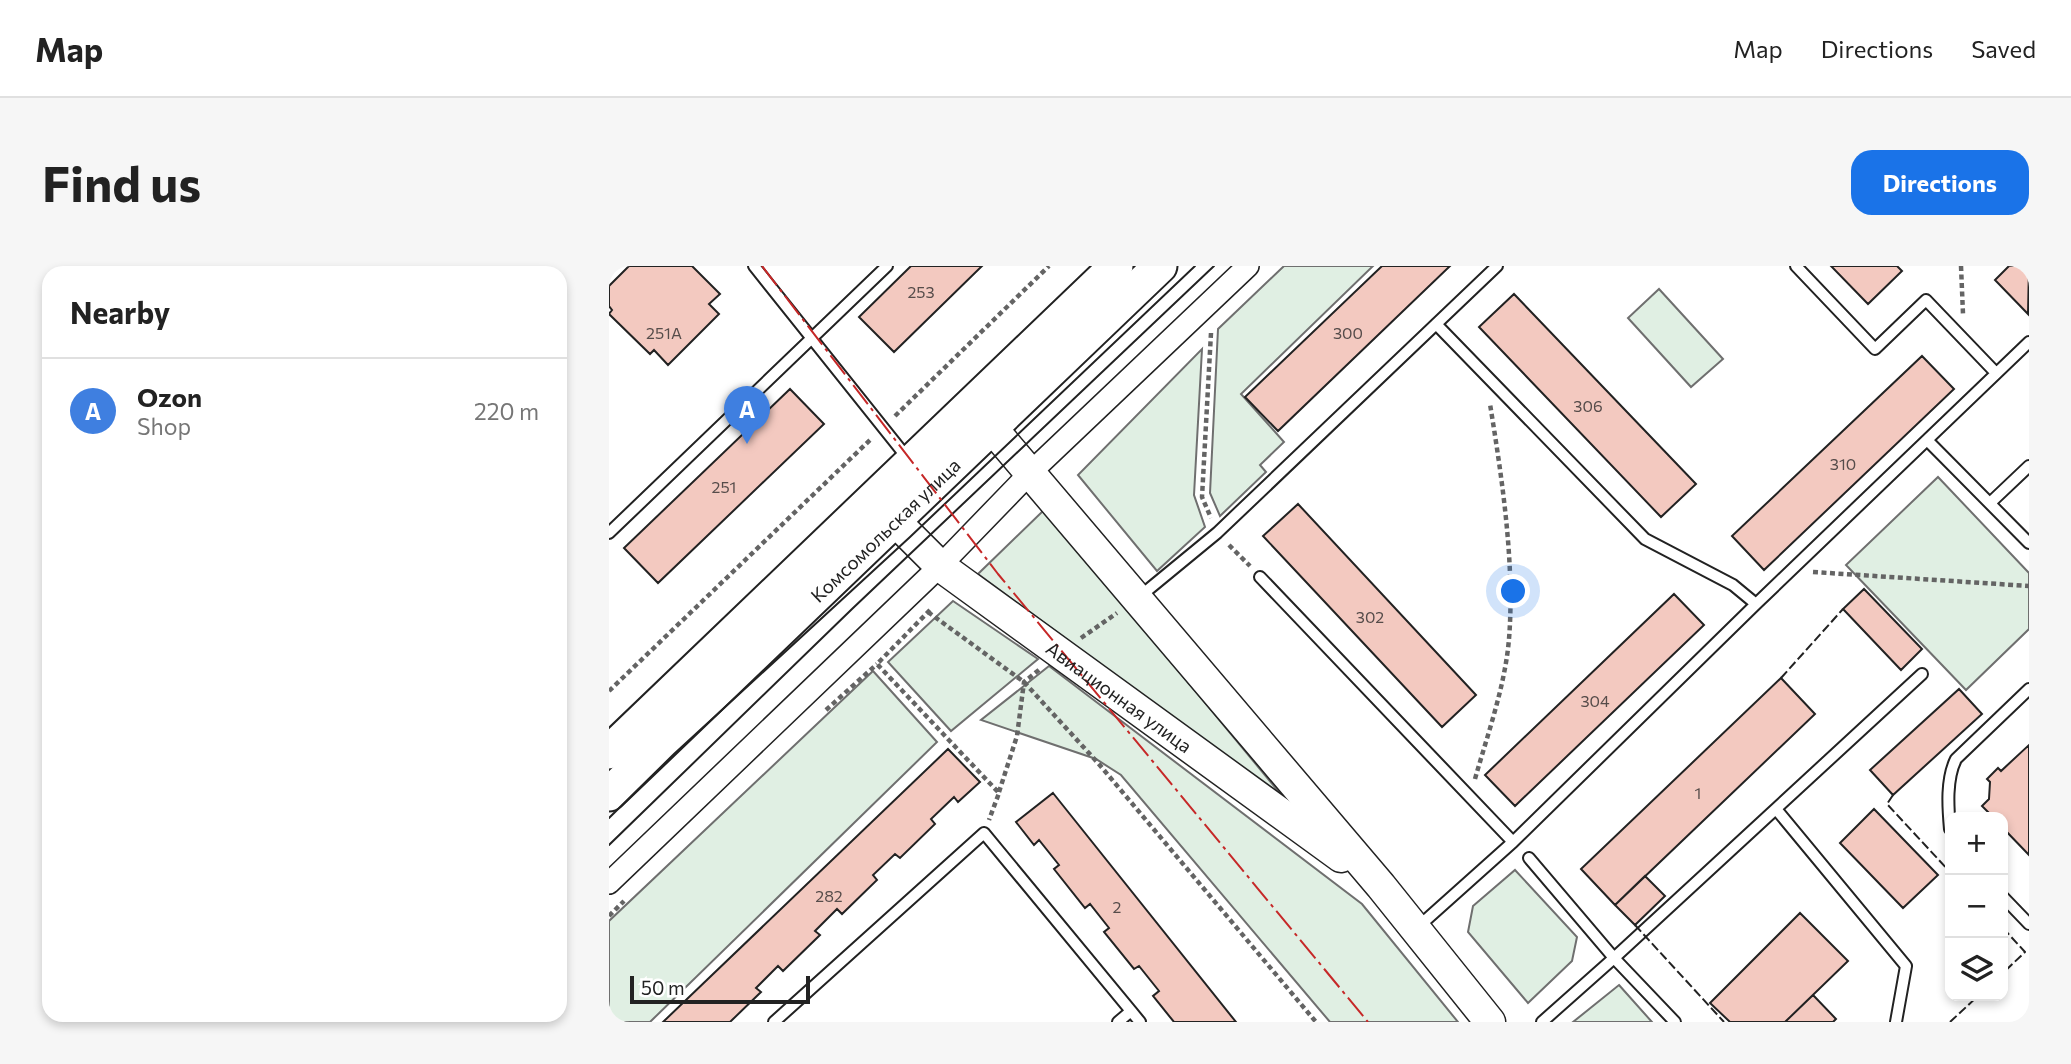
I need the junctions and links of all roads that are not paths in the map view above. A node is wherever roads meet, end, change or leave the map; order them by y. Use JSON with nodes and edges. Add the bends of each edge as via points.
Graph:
{"nodes":[{"id":1,"x":754,"y":266,"type":"edge"},
{"id":2,"x":887,"y":266,"type":"edge"},
{"id":3,"x":1116,"y":266,"type":"edge"},
{"id":4,"x":1160,"y":266,"type":"edge"},
{"id":5,"x":1248,"y":266,"type":"edge"},
{"id":6,"x":1497,"y":266,"type":"edge"},
{"id":7,"x":1796,"y":266,"type":"edge"},
{"id":8,"x":1436,"y":324,"type":"junction"},
{"id":9,"x":812,"y":339,"type":"junction"},
{"id":10,"x":2029,"y":342,"type":"edge"},
{"id":11,"x":1996,"y":373,"type":"junction"},
{"id":12,"x":991,"y":427,"type":"junction"},
{"id":13,"x":1927,"y":440,"type":"junction"},
{"id":14,"x":911,"y":462,"type":"junction"},
{"id":15,"x":2029,"y":466,"type":"edge"},
{"id":16,"x":1030,"y":473,"type":"junction"},
{"id":17,"x":887,"y":486,"type":"junction"},
{"id":18,"x":1990,"y":503,"type":"junction"},
{"id":19,"x":893,"y":519,"type":"junction"},
{"id":20,"x":609,"y":533,"type":"edge"},
{"id":21,"x":2029,"y":543,"type":"edge"},
{"id":22,"x":950,"y":573,"type":"junction"},
{"id":23,"x":1260,"y":577,"type":"road end"},
{"id":24,"x":1138,"y":598,"type":"junction"},
{"id":25,"x":1756,"y":604,"type":"junction"},
{"id":26,"x":1922,"y":674,"type":"dead end"},
{"id":27,"x":2029,"y":689,"type":"edge"},
{"id":28,"x":609,"y":752,"type":"edge"},
{"id":29,"x":609,"y":794,"type":"edge"},
{"id":30,"x":1776,"y":809,"type":"junction"},
{"id":31,"x":1950,"y":812,"type":"edge"},
{"id":32,"x":1513,"y":842,"type":"junction"},
{"id":33,"x":1529,"y":858,"type":"dead end"},
{"id":34,"x":609,"y":883,"type":"edge"},
{"id":35,"x":1381,"y":886,"type":"junction"},
{"id":36,"x":2008,"y":902,"type":"edge"},
{"id":37,"x":2029,"y":924,"type":"edge"},
{"id":38,"x":1416,"y":929,"type":"junction"},
{"id":39,"x":1614,"y":958,"type":"junction"},
{"id":40,"x":1131,"y":1011,"type":"junction"},
{"id":41,"x":774,"y":1022,"type":"edge"},
{"id":42,"x":1118,"y":1022,"type":"edge"},
{"id":43,"x":1140,"y":1022,"type":"edge"},
{"id":44,"x":1490,"y":1022,"type":"edge"},
{"id":45,"x":1542,"y":1022,"type":"edge"},
{"id":46,"x":1675,"y":1022,"type":"edge"},
{"id":47,"x":1896,"y":1022,"type":"edge"}],
"edges":[{"from":1,"to":9,"type":"lane"},
{"from":2,"to":9,"type":"lane"},
{"from":3,"to":14,"type":"main road","name":"Комсомольская улица"},
{"from":4,"to":12,"type":"main road","name":"Комсомольская улица"},
{"from":5,"to":16,"type":"street"},
{"from":6,"to":8,"type":"lane"},
{"from":7,"to":11,"type":"lane","via":[[1875,349],[1926,300]]},
{"from":8,"to":24,"type":"lane","via":[[1217,533]]},
{"from":8,"to":25,"type":"lane","via":[[1644,539],[1733,584]]},
{"from":9,"to":14,"type":"lane"},
{"from":9,"to":20,"type":"lane"},
{"from":10,"to":11,"type":"lane"},
{"from":11,"to":13,"type":"lane"},
{"from":12,"to":16,"type":"main road","name":"Авиационная улица"},
{"from":12,"to":19,"type":"main road","name":"Комсомольская улица"},
{"from":13,"to":18,"type":"lane"},
{"from":13,"to":25,"type":"lane"},
{"from":14,"to":17,"type":"main road","name":"Комсомольская улица"},
{"from":15,"to":18,"type":"lane"},
{"from":16,"to":22,"type":"street"},
{"from":16,"to":24,"type":"main road","name":"Авиационная улица"},
{"from":17,"to":19,"type":"main road"},
{"from":17,"to":28,"type":"main road","name":"Комсомольская улица"},
{"from":18,"to":21,"type":"lane"},
{"from":19,"to":22,"type":"main road","name":"Авиационная улица"},
{"from":19,"to":29,"type":"main road","name":"Комсомольская улица"},
{"from":22,"to":34,"type":"street"},
{"from":22,"to":35,"type":"main road","name":"Авиационная улица"},
{"from":23,"to":32,"type":"lane"},
{"from":24,"to":35,"type":"main road","name":"Авиационная улица"},
{"from":25,"to":32,"type":"lane"},
{"from":26,"to":30,"type":"lane"},
{"from":27,"to":31,"type":"lane","via":[[1956,759],[1950,780]]},
{"from":30,"to":39,"type":"lane"},
{"from":30,"to":47,"type":"lane","via":[[1906,966]]},
{"from":32,"to":38,"type":"lane"},
{"from":33,"to":39,"type":"lane"},
{"from":35,"to":38,"type":"main road","name":"Авиационная улица"},
{"from":36,"to":37,"type":"lane"},
{"from":38,"to":44,"type":"main road","name":"Авиационная улица"},
{"from":39,"to":45,"type":"lane"},
{"from":39,"to":46,"type":"lane"},
{"from":40,"to":41,"type":"lane","via":[[984,833]]},
{"from":40,"to":42,"type":"lane"},
{"from":40,"to":43,"type":"lane"}]}
